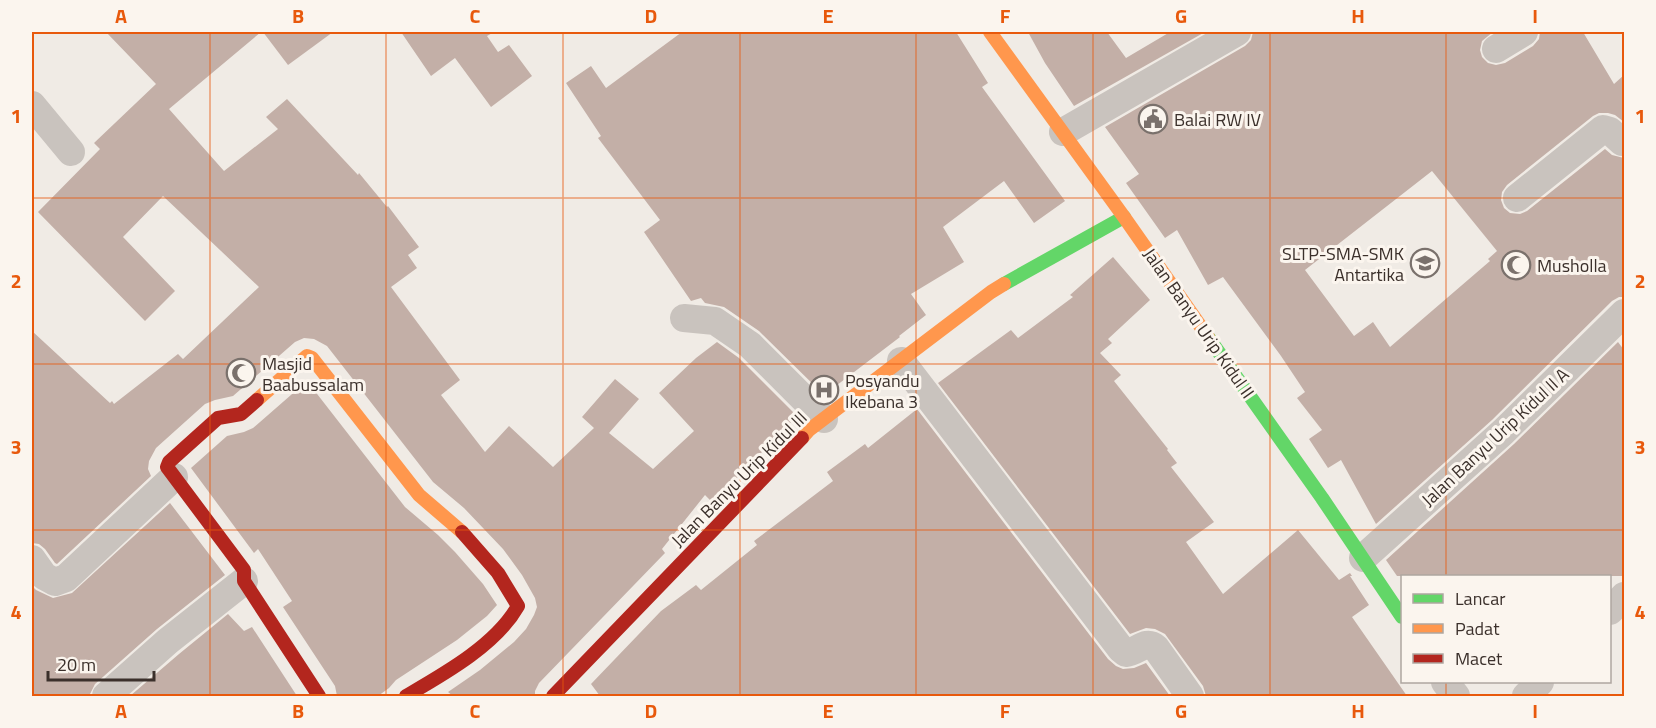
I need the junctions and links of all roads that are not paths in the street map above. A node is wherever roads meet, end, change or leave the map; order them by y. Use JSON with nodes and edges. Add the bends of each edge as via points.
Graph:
{"nodes":[{"id":1,"x":990,"y":32,"type":"edge"},
{"id":2,"x":1237,"y":32,"type":"edge"},
{"id":3,"x":1524,"y":32,"type":"edge"},
{"id":4,"x":1496,"y":49,"type":"dead end"},
{"id":5,"x":32,"y":105,"type":"edge"},
{"id":6,"x":1063,"y":132,"type":"junction"},
{"id":7,"x":1624,"y":142,"type":"edge"},
{"id":8,"x":71,"y":152,"type":"dead end"},
{"id":9,"x":1517,"y":198,"type":"dead end"},
{"id":10,"x":1124,"y":217,"type":"junction"},
{"id":11,"x":1624,"y":313,"type":"edge"},
{"id":12,"x":684,"y":318,"type":"dead end"},
{"id":13,"x":901,"y":361,"type":"junction"},
{"id":14,"x":824,"y":419,"type":"junction"},
{"id":15,"x":174,"y":477,"type":"junction"},
{"id":16,"x":1363,"y":558,"type":"junction"},
{"id":17,"x":32,"y":559,"type":"edge"},
{"id":18,"x":244,"y":581,"type":"junction"},
{"id":19,"x":1624,"y":596,"type":"edge"},
{"id":20,"x":1611,"y":610,"type":"edge"},
{"id":21,"x":1401,"y":615,"type":"edge"},
{"id":22,"x":1538,"y":683,"type":"edge"},
{"id":23,"x":106,"y":696,"type":"edge"},
{"id":24,"x":319,"y":696,"type":"edge"},
{"id":25,"x":406,"y":696,"type":"edge"},
{"id":26,"x":553,"y":696,"type":"edge"},
{"id":27,"x":1190,"y":696,"type":"edge"},
{"id":28,"x":1526,"y":696,"type":"edge"}],
"edges":[{"from":1,"to":6,"type":"street","name":"Jalan Banyu Urip Kidul II"},
{"from":2,"to":6,"type":"street"},
{"from":3,"to":4,"type":"street"},
{"from":5,"to":8,"type":"street"},
{"from":6,"to":10,"type":"street","name":"Jalan Banyu Urip Kidul II"},
{"from":7,"to":9,"type":"street","via":[[1604,129]]},
{"from":10,"to":13,"type":"street","name":"Jalan Banyu Urip Kidul III","via":[[991,292]]},
{"from":10,"to":16,"type":"street","name":"Jalan Banyu Urip Kidul II"},
{"from":11,"to":16,"type":"street","name":"Jalan Banyu Urip Kidul II A","via":[[1503,432]]},
{"from":12,"to":14,"type":"street","via":[[716,321],[750,345]]},
{"from":13,"to":14,"type":"street","name":"Jalan Banyu Urip Kidul III"},
{"from":13,"to":27,"type":"street","via":[[1121,650],[1133,652],[1152,644]]},
{"from":14,"to":26,"type":"street","name":"Jalan Banyu Urip Kidul III","via":[[809,430]]},
{"from":15,"to":17,"type":"street","via":[[66,578],[55,582],[44,576]]},
{"from":15,"to":18,"type":"street","via":[[244,570]]},
{"from":15,"to":25,"type":"street","via":[[167,467],[169,462],[218,418],[242,414],[307,356],[312,358],[421,497],[451,521],[481,554],[514,595],[518,606],[516,613],[487,642]]},
{"from":16,"to":21,"type":"street","name":"Jalan Banyu Urip Kidul II"},
{"from":18,"to":23,"type":"street"},
{"from":18,"to":24,"type":"street"},
{"from":19,"to":20,"type":"street"},
{"from":22,"to":28,"type":"street"}]}
